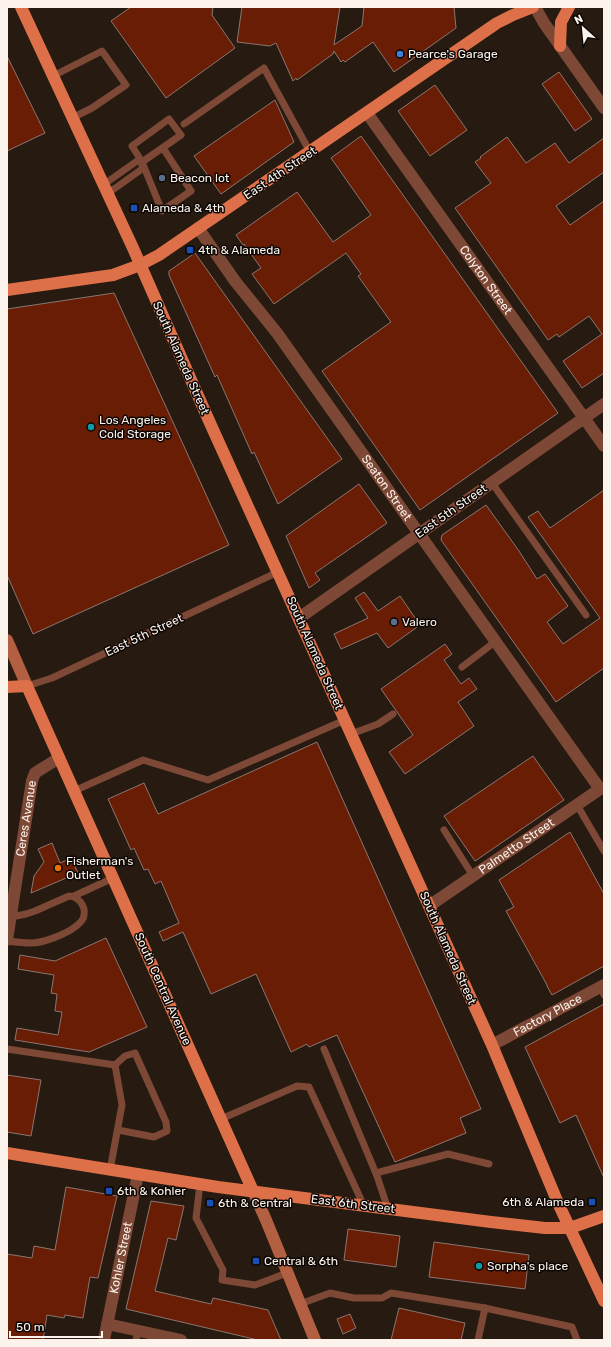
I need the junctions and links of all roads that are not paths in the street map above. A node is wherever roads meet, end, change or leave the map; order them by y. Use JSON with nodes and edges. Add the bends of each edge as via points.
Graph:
{"nodes":[{"id":1,"x":21,"y":7,"type":"edge"},
{"id":2,"x":510,"y":7,"type":"edge"},
{"id":3,"x":534,"y":7,"type":"edge"},
{"id":4,"x":569,"y":7,"type":"edge"},
{"id":5,"x":497,"y":23,"type":"junction"},
{"id":6,"x":560,"y":46,"type":"junction"},
{"id":7,"x":53,"y":76,"type":"junction"},
{"id":8,"x":604,"y":108,"type":"edge"},
{"id":9,"x":367,"y":114,"type":"junction"},
{"id":10,"x":72,"y":118,"type":"junction"},
{"id":11,"x":184,"y":124,"type":"dead end"},
{"id":12,"x":162,"y":148,"type":"junction"},
{"id":13,"x":310,"y":152,"type":"junction"},
{"id":14,"x":142,"y":162,"type":"junction"},
{"id":15,"x":105,"y":189,"type":"junction"},
{"id":16,"x":198,"y":228,"type":"junction"},
{"id":17,"x":140,"y":265,"type":"junction"},
{"id":18,"x":7,"y":290,"type":"edge"},
{"id":19,"x":604,"y":404,"type":"edge"},
{"id":20,"x":584,"y":418,"type":"junction"},
{"id":21,"x":604,"y":446,"type":"edge"},
{"id":22,"x":492,"y":483,"type":"junction"},
{"id":23,"x":420,"y":533,"type":"junction"},
{"id":24,"x":278,"y":572,"type":"junction"},
{"id":25,"x":586,"y":615,"type":"dead end"},
{"id":26,"x":298,"y":618,"type":"junction"},
{"id":27,"x":7,"y":640,"type":"edge"},
{"id":28,"x":496,"y":641,"type":"junction"},
{"id":29,"x":462,"y":667,"type":"dead end"},
{"id":30,"x":27,"y":686,"type":"junction"},
{"id":31,"x":7,"y":687,"type":"edge"},
{"id":32,"x":393,"y":714,"type":"dead end"},
{"id":33,"x":345,"y":720,"type":"junction"},
{"id":34,"x":351,"y":734,"type":"junction"},
{"id":35,"x":59,"y":758,"type":"junction"},
{"id":36,"x":602,"y":788,"type":"edge"},
{"id":37,"x":74,"y":791,"type":"junction"},
{"id":38,"x":577,"y":805,"type":"junction"},
{"id":39,"x":444,"y":830,"type":"dead end"},
{"id":40,"x":604,"y":851,"type":"edge"},
{"id":41,"x":473,"y":876,"type":"junction"},
{"id":42,"x":112,"y":878,"type":"junction"},
{"id":43,"x":74,"y":896,"type":"junction"},
{"id":44,"x":429,"y":906,"type":"junction"},
{"id":45,"x":11,"y":917,"type":"junction"},
{"id":46,"x":7,"y":940,"type":"edge"},
{"id":47,"x":603,"y":989,"type":"edge"},
{"id":48,"x":492,"y":1045,"type":"junction"},
{"id":49,"x":7,"y":1049,"type":"edge"},
{"id":50,"x":324,"y":1049,"type":"dead end"},
{"id":51,"x":115,"y":1064,"type":"junction"},
{"id":52,"x":221,"y":1119,"type":"junction"},
{"id":53,"x":118,"y":1130,"type":"junction"},
{"id":54,"x":7,"y":1153,"type":"edge"},
{"id":55,"x":489,"y":1164,"type":"dead end"},
{"id":56,"x":110,"y":1170,"type":"junction"},
{"id":57,"x":376,"y":1173,"type":"junction"},
{"id":58,"x":138,"y":1174,"type":"junction"},
{"id":59,"x":200,"y":1184,"type":"junction"},
{"id":60,"x":253,"y":1191,"type":"junction"},
{"id":61,"x":364,"y":1206,"type":"junction"},
{"id":62,"x":388,"y":1209,"type":"junction"},
{"id":63,"x":604,"y":1216,"type":"edge"},
{"id":64,"x":570,"y":1228,"type":"junction"},
{"id":65,"x":287,"y":1273,"type":"junction"},
{"id":66,"x":604,"y":1301,"type":"edge"},
{"id":67,"x":300,"y":1304,"type":"junction"},
{"id":68,"x":485,"y":1308,"type":"junction"},
{"id":69,"x":107,"y":1324,"type":"junction"},
{"id":70,"x":136,"y":1335,"type":"edge"},
{"id":71,"x":104,"y":1340,"type":"edge"},
{"id":72,"x":182,"y":1340,"type":"edge"},
{"id":73,"x":315,"y":1340,"type":"edge"},
{"id":74,"x":478,"y":1340,"type":"edge"},
{"id":75,"x":577,"y":1340,"type":"edge"}],
"edges":[{"from":1,"to":7,"type":"main road","name":"South Alameda Street"},
{"from":2,"to":5,"type":"main road"},
{"from":3,"to":5,"type":"main road","name":"East 4th Street"},
{"from":3,"to":6,"type":"street"},
{"from":4,"to":6,"type":"main road","via":[[561,22]]},
{"from":5,"to":9,"type":"main road","name":"East 4th Street"},
{"from":6,"to":8,"type":"street"},
{"from":7,"to":10,"type":"main road","name":"South Alameda Street"},
{"from":7,"to":10,"type":"lane","via":[[102,51],[126,85]]},
{"from":9,"to":13,"type":"main road","name":"East 4th Street"},
{"from":9,"to":20,"type":"street","name":"Colyton Street"},
{"from":10,"to":15,"type":"main road","name":"South Alameda Street"},
{"from":11,"to":13,"type":"lane","via":[[264,68]]},
{"from":12,"to":14,"type":"lane"},
{"from":12,"to":14,"type":"lane","via":[[181,135],[169,118],[132,146]]},
{"from":12,"to":14,"type":"lane","via":[[191,191],[162,211]]},
{"from":13,"to":16,"type":"main road","name":"East 4th Street"},
{"from":14,"to":15,"type":"lane","via":[[137,161]]},
{"from":15,"to":17,"type":"main road","name":"South Alameda Street"},
{"from":16,"to":17,"type":"main road","name":"East 4th Street"},
{"from":16,"to":23,"type":"street","name":"Seaton Street","via":[[277,333]]},
{"from":17,"to":18,"type":"main road","name":"East 4th Street","via":[[113,275]]},
{"from":17,"to":24,"type":"main road","name":"South Alameda Street"},
{"from":19,"to":20,"type":"street","name":"East 5th Street"},
{"from":20,"to":21,"type":"street","name":"Colyton Street"},
{"from":20,"to":22,"type":"street","name":"East 5th Street"},
{"from":22,"to":23,"type":"street","name":"East 5th Street"},
{"from":22,"to":25,"type":"lane"},
{"from":23,"to":26,"type":"street","name":"East 5th Street"},
{"from":23,"to":28,"type":"street","name":"Seaton Street"},
{"from":24,"to":26,"type":"main road","name":"South Alameda Street"},
{"from":24,"to":30,"type":"lane","name":"East 5th Street","via":[[52,678]]},
{"from":26,"to":33,"type":"main road","name":"South Alameda Street"},
{"from":27,"to":30,"type":"main road","name":"South Central Avenue"},
{"from":28,"to":29,"type":"lane"},
{"from":28,"to":36,"type":"street","name":"Seaton Street"},
{"from":30,"to":31,"type":"main road","name":"East 5th Street"},
{"from":30,"to":35,"type":"main road","name":"South Central Avenue"},
{"from":32,"to":34,"type":"lane","via":[[378,724]]},
{"from":33,"to":34,"type":"main road","name":"South Alameda Street"},
{"from":33,"to":37,"type":"lane","via":[[208,780],[143,760]]},
{"from":34,"to":44,"type":"main road","name":"South Alameda Street"},
{"from":35,"to":37,"type":"main road","name":"South Central Avenue"},
{"from":35,"to":45,"type":"street","name":"Ceres Avenue","via":[[35,773],[32,781]]},
{"from":36,"to":38,"type":"street","name":"Palmetto Street"},
{"from":37,"to":42,"type":"main road","name":"South Central Avenue"},
{"from":38,"to":40,"type":"lane"},
{"from":38,"to":41,"type":"street","name":"Palmetto Street"},
{"from":39,"to":41,"type":"lane"},
{"from":41,"to":44,"type":"street","name":"Palmetto Street"},
{"from":42,"to":43,"type":"lane"},
{"from":42,"to":52,"type":"main road","name":"South Central Avenue"},
{"from":43,"to":45,"type":"lane"},
{"from":43,"to":46,"type":"lane","via":[[82,906],[84,914],[81,922],[74,928],[33,943]]},
{"from":44,"to":48,"type":"main road","name":"South Alameda Street"},
{"from":45,"to":46,"type":"street","name":"Ceres Avenue"},
{"from":47,"to":48,"type":"street","name":"Factory Place"},
{"from":48,"to":64,"type":"main road","name":"South Alameda Street"},
{"from":49,"to":51,"type":"lane"},
{"from":50,"to":57,"type":"lane"},
{"from":51,"to":53,"type":"lane","via":[[122,1105]]},
{"from":51,"to":53,"type":"lane","via":[[125,1056],[135,1053],[166,1122],[166,1131],[154,1137]]},
{"from":52,"to":60,"type":"main road","name":"South Central Avenue"},
{"from":52,"to":61,"type":"lane","via":[[297,1086],[309,1087]]},
{"from":53,"to":56,"type":"lane"},
{"from":54,"to":56,"type":"main road","name":"East 6th Street"},
{"from":55,"to":57,"type":"lane","via":[[448,1154]]},
{"from":56,"to":58,"type":"main road","name":"East 6th Street"},
{"from":57,"to":62,"type":"lane"},
{"from":58,"to":59,"type":"main road","name":"East 6th Street"},
{"from":58,"to":69,"type":"street","name":"Kohler Street"},
{"from":59,"to":60,"type":"main road","name":"East 6th Street"},
{"from":59,"to":65,"type":"lane","via":[[196,1218],[223,1270],[222,1280],[255,1284]]},
{"from":60,"to":61,"type":"main road","name":"East 6th Street"},
{"from":60,"to":65,"type":"main road","name":"South Central Avenue"},
{"from":61,"to":62,"type":"main road","name":"East 6th Street"},
{"from":62,"to":64,"type":"main road","name":"East 6th Street","via":[[545,1228]]},
{"from":63,"to":64,"type":"main road","name":"East 6th Street"},
{"from":64,"to":66,"type":"main road","name":"South Alameda Street"},
{"from":65,"to":67,"type":"main road","name":"South Central Avenue"},
{"from":67,"to":68,"type":"lane","via":[[330,1293],[354,1298],[382,1298],[391,1293]]},
{"from":67,"to":73,"type":"main road","name":"South Central Avenue"},
{"from":68,"to":74,"type":"lane"},
{"from":68,"to":75,"type":"lane","via":[[572,1327]]},
{"from":69,"to":70,"type":"street"},
{"from":69,"to":71,"type":"street","name":"Kohler Street"},
{"from":70,"to":72,"type":"street"}]}
